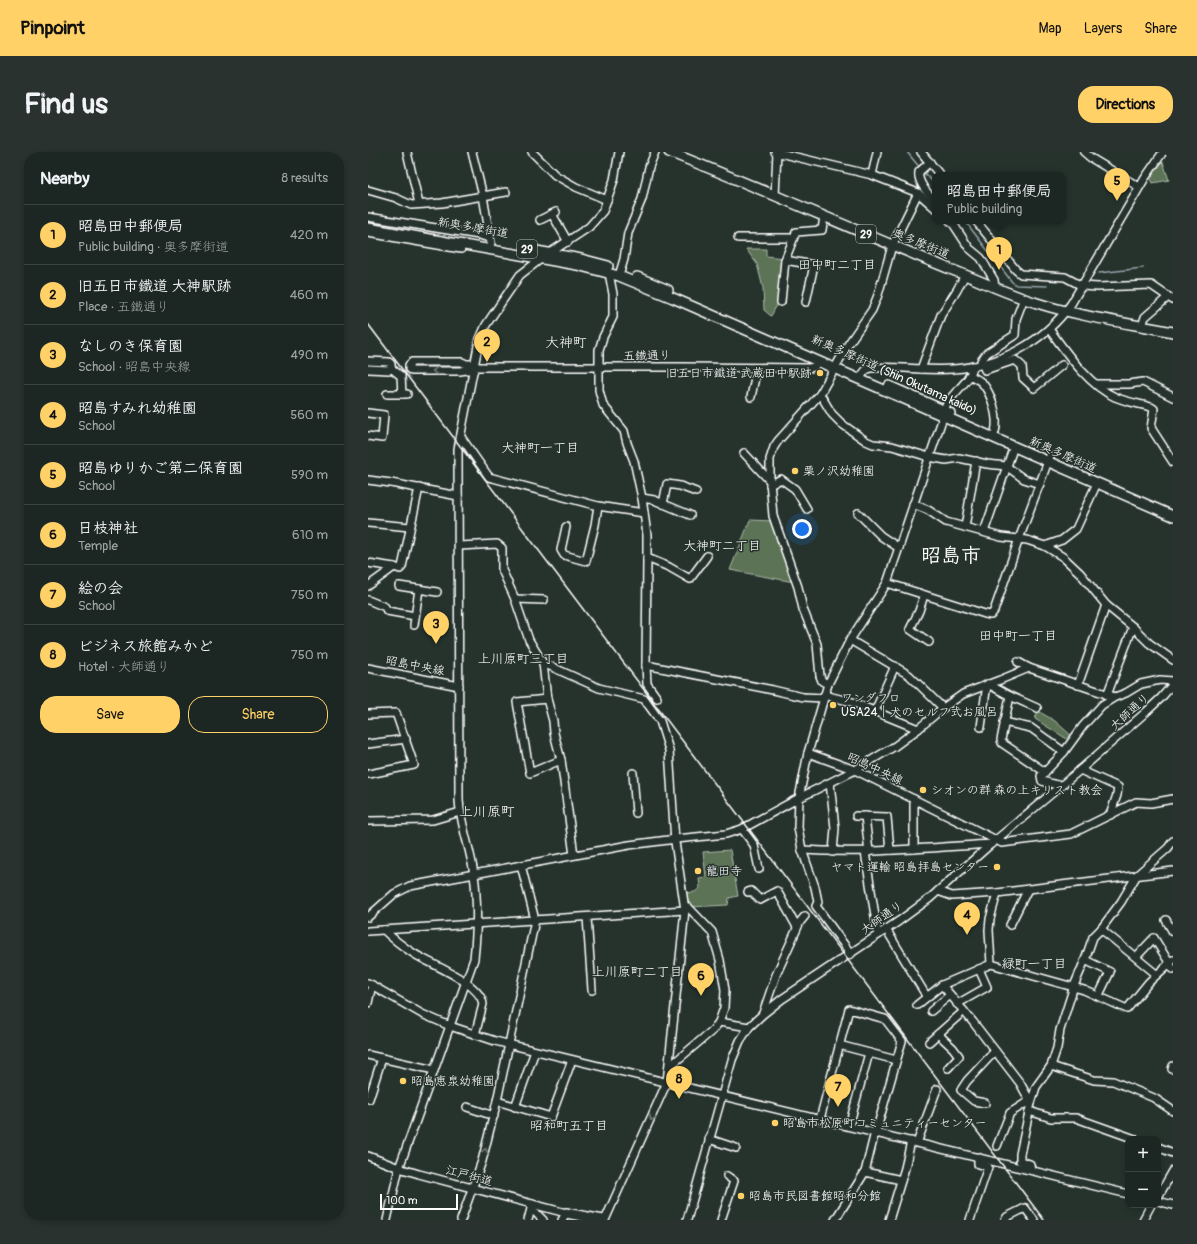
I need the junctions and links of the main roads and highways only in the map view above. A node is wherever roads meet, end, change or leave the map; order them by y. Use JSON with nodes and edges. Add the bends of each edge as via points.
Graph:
{"nodes":[{"id":1,"x":668,"y":152,"type":"edge"},
{"id":2,"x":368,"y":222,"type":"edge"},
{"id":3,"x":368,"y":228,"type":"edge"},
{"id":4,"x":490,"y":243,"type":"junction"},
{"id":5,"x":620,"y":273,"type":"junction"},
{"id":6,"x":1173,"y":332,"type":"edge"},
{"id":7,"x":836,"y":366,"type":"junction"},
{"id":8,"x":944,"y":413,"type":"junction"},
{"id":9,"x":1049,"y":459,"type":"junction"},
{"id":10,"x":1173,"y":509,"type":"edge"},
{"id":11,"x":1173,"y":516,"type":"edge"},
{"id":12,"x":564,"y":1216,"type":"edge"},
{"id":13,"x":604,"y":1220,"type":"edge"}],
"edges":[{"from":1,"to":6,"type":"main road","name":"奥多摩街道","number":"29","via":[[995,288],[1066,311]]},
{"from":2,"to":4,"type":"main road","name":"新奥多摩街道","number":"29"},
{"from":3,"to":4,"type":"main road","name":"新奥多摩街道","number":"29"},
{"from":4,"to":5,"type":"main road","name":"新奥多摩街道","number":"29","via":[[542,258],[609,273]]},
{"from":4,"to":5,"type":"main road","name":"新奥多摩街道","number":"29","via":[[586,260]]},
{"from":5,"to":7,"type":"main road","name":"新奥多摩街道 (Shin Okutama kaido)","number":"29","via":[[655,284]]},
{"from":5,"to":7,"type":"main road","name":"新奥多摩街道 (Shin Okutama kaido)","number":"29","via":[[818,362]]},
{"from":7,"to":8,"type":"main road","name":"新奥多摩街道 (Shin Okutama kaido)","number":"29"},
{"from":7,"to":8,"type":"main road","name":"新奥多摩街道 (Shin Okutama kaido)","number":"29","via":[[862,375]]},
{"from":8,"to":9,"type":"main road","name":"新奥多摩街道","number":"29","via":[[1014,446]]},
{"from":8,"to":9,"type":"main road","name":"新奥多摩街道 (Shin Okutama kaido)","number":"29","via":[[995,432]]},
{"from":9,"to":10,"type":"main road","name":"新奥多摩街道 (Shin Okutama kaido)","number":"29"},
{"from":9,"to":11,"type":"main road","name":"新奥多摩街道","number":"29"},
{"from":12,"to":13,"type":"main road"}]}
